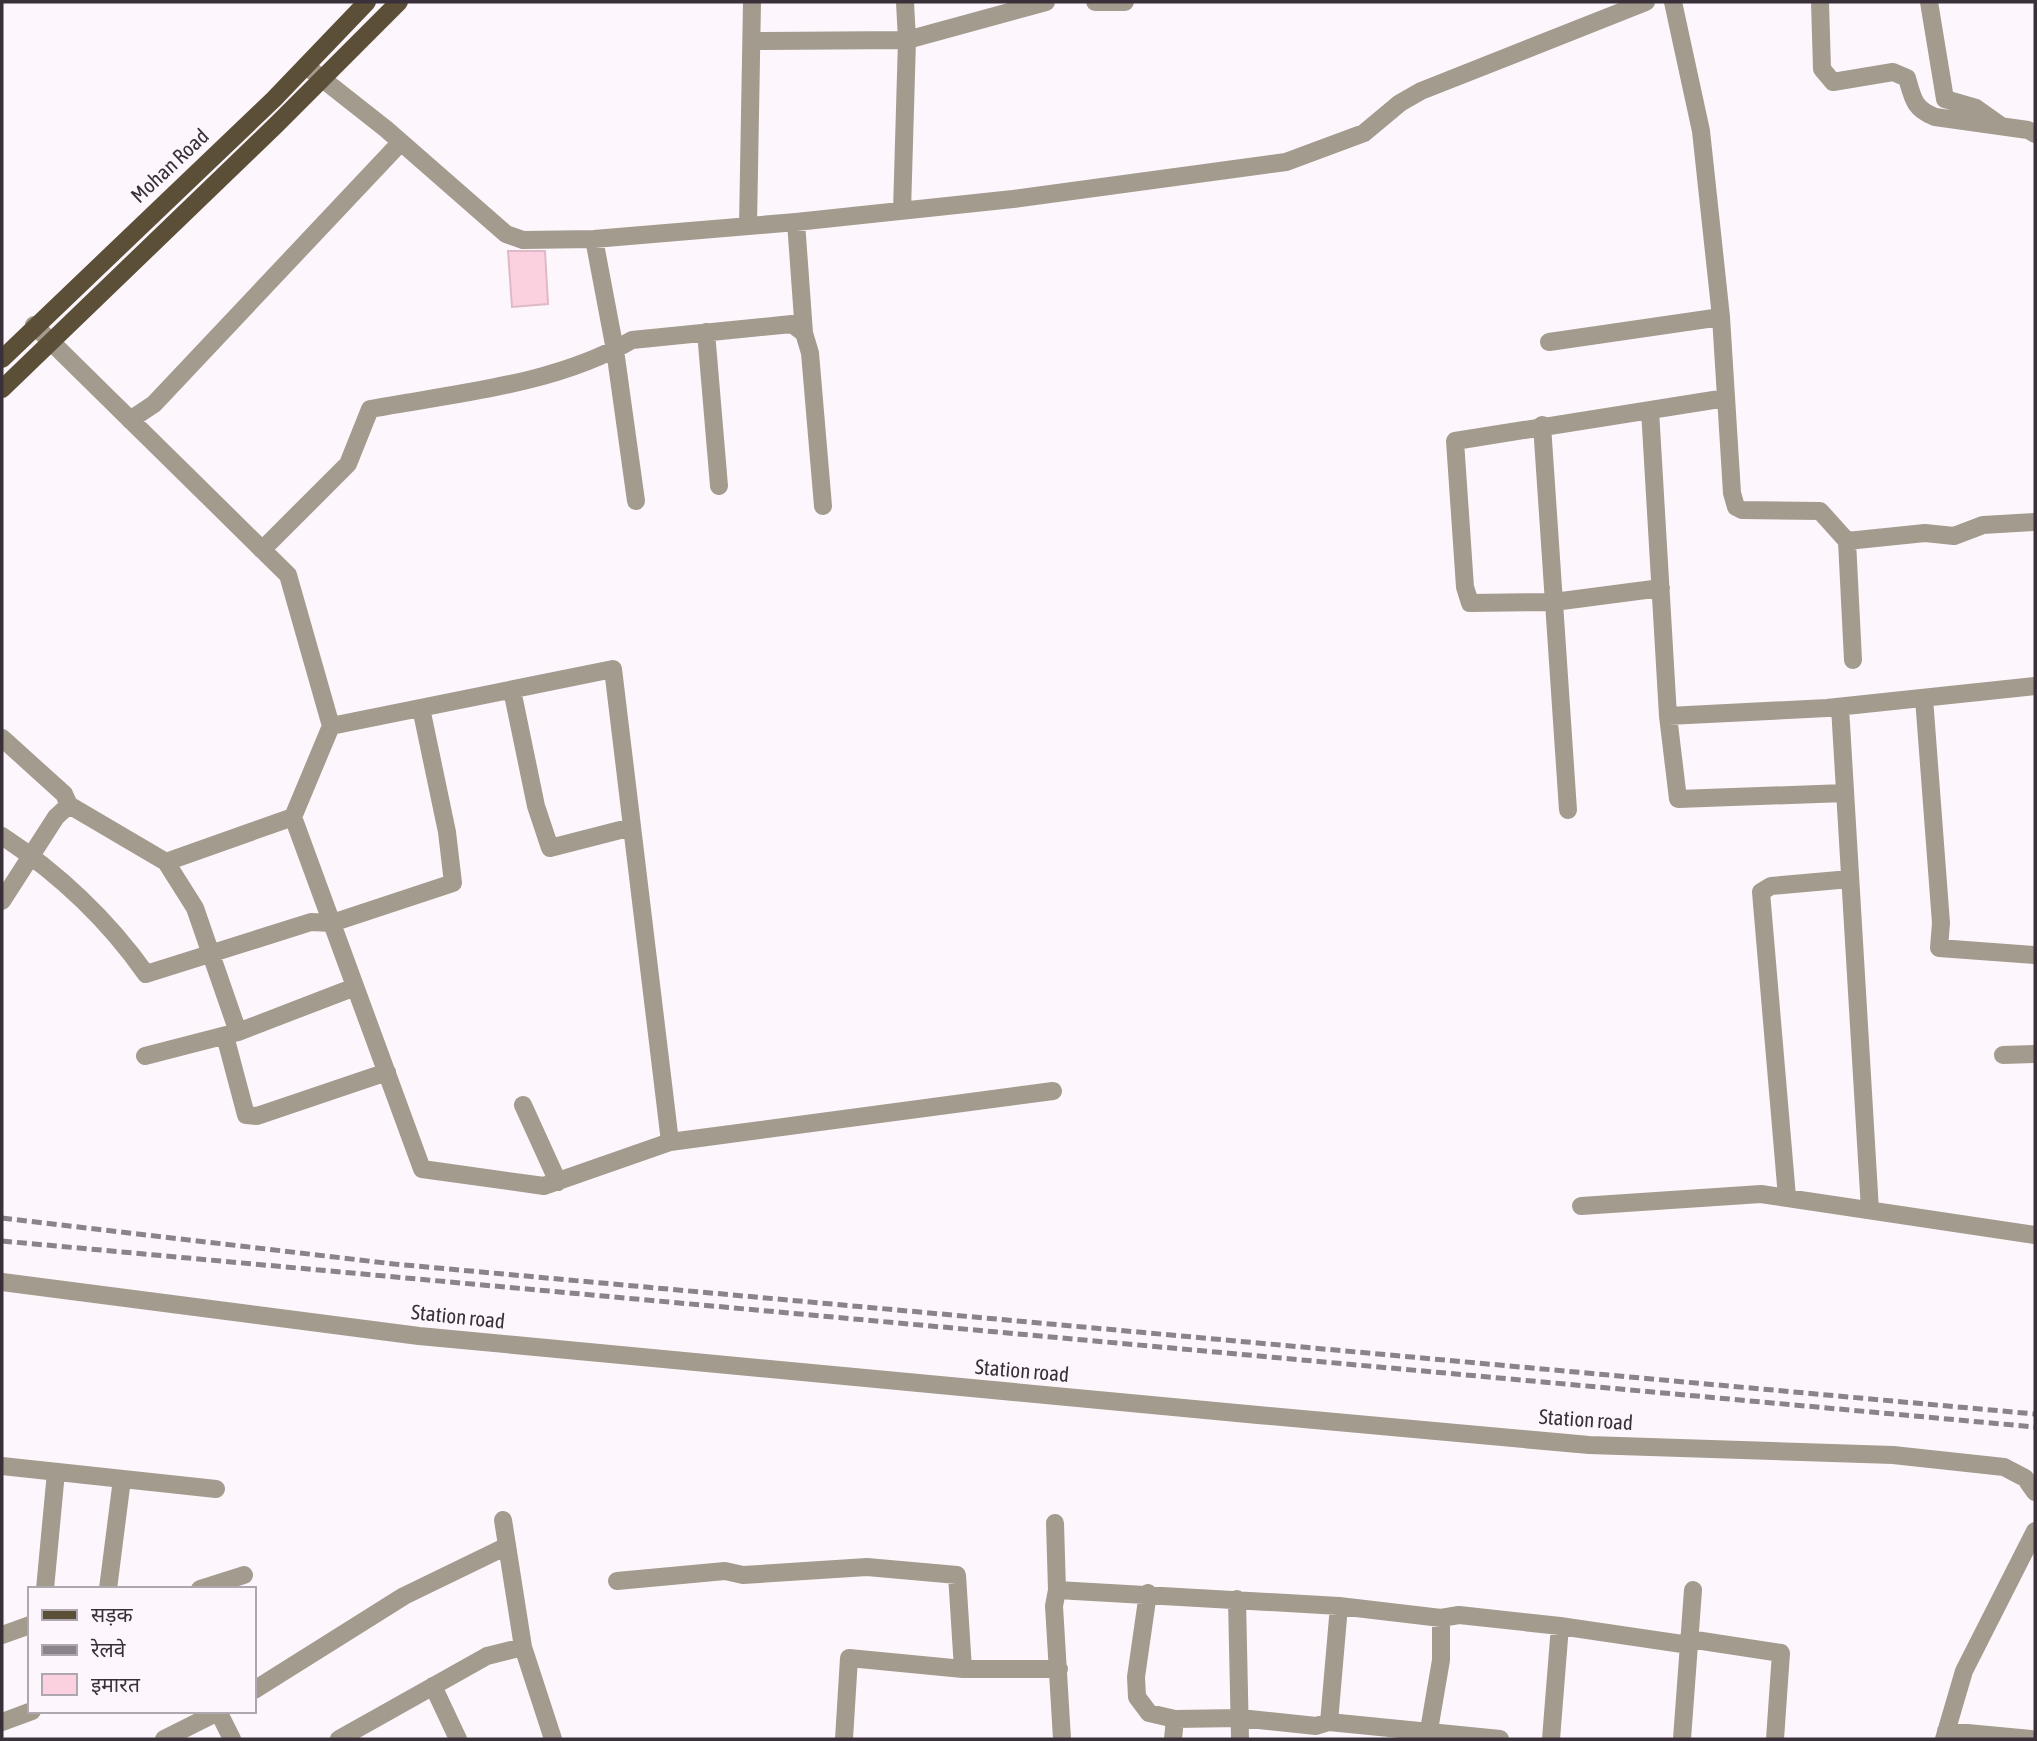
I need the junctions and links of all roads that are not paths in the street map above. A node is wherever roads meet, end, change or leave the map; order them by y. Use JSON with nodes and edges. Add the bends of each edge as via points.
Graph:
{"nodes":[{"id":1,"x":367,"y":2,"type":"edge"},
{"id":2,"x":399,"y":2,"type":"edge"},
{"id":3,"x":752,"y":2,"type":"edge"},
{"id":4,"x":905,"y":2,"type":"edge"},
{"id":5,"x":1046,"y":2,"type":"edge"},
{"id":6,"x":1095,"y":2,"type":"edge"},
{"id":7,"x":1125,"y":2,"type":"edge"},
{"id":8,"x":1646,"y":2,"type":"edge"},
{"id":9,"x":1673,"y":2,"type":"edge"},
{"id":10,"x":1820,"y":2,"type":"edge"},
{"id":11,"x":1929,"y":2,"type":"edge"},
{"id":12,"x":907,"y":40,"type":"junction"},
{"id":13,"x":753,"y":41,"type":"junction"},
{"id":14,"x":306,"y":66,"type":"junction"},
{"id":15,"x":323,"y":79,"type":"junction"},
{"id":16,"x":2003,"y":127,"type":"junction"},
{"id":17,"x":2035,"y":134,"type":"edge"},
{"id":18,"x":401,"y":142,"type":"junction"},
{"id":19,"x":902,"y":211,"type":"junction"},
{"id":20,"x":796,"y":222,"type":"junction"},
{"id":21,"x":748,"y":226,"type":"junction"},
{"id":22,"x":594,"y":239,"type":"junction"},
{"id":23,"x":1721,"y":317,"type":"junction"},
{"id":24,"x":34,"y":325,"type":"junction"},
{"id":25,"x":706,"y":332,"type":"junction"},
{"id":26,"x":804,"y":333,"type":"junction"},
{"id":27,"x":1549,"y":342,"type":"dead end"},
{"id":28,"x":51,"y":343,"type":"junction"},
{"id":29,"x":615,"y":350,"type":"junction"},
{"id":30,"x":2,"y":359,"type":"edge"},
{"id":31,"x":2,"y":389,"type":"edge"},
{"id":32,"x":1726,"y":398,"type":"junction"},
{"id":33,"x":1650,"y":410,"type":"junction"},
{"id":34,"x":130,"y":420,"type":"junction"},
{"id":35,"x":1542,"y":425,"type":"junction"},
{"id":36,"x":719,"y":486,"type":"dead end"},
{"id":37,"x":636,"y":501,"type":"dead end"},
{"id":38,"x":823,"y":506,"type":"dead end"},
{"id":39,"x":2035,"y":522,"type":"edge"},
{"id":40,"x":1847,"y":541,"type":"junction"},
{"id":41,"x":262,"y":550,"type":"junction"},
{"id":42,"x":1661,"y":588,"type":"junction"},
{"id":43,"x":1555,"y":602,"type":"junction"},
{"id":44,"x":1853,"y":660,"type":"dead end"},
{"id":45,"x":2035,"y":685,"type":"edge"},
{"id":46,"x":512,"y":690,"type":"junction"},
{"id":47,"x":1924,"y":698,"type":"junction"},
{"id":48,"x":1840,"y":707,"type":"junction"},
{"id":49,"x":421,"y":708,"type":"junction"},
{"id":50,"x":1668,"y":716,"type":"junction"},
{"id":51,"x":331,"y":726,"type":"junction"},
{"id":52,"x":2,"y":738,"type":"edge"},
{"id":53,"x":1845,"y":793,"type":"junction"},
{"id":54,"x":69,"y":804,"type":"junction"},
{"id":55,"x":1568,"y":810,"type":"dead end"},
{"id":56,"x":293,"y":817,"type":"junction"},
{"id":57,"x":632,"y":827,"type":"junction"},
{"id":58,"x":2,"y":836,"type":"edge"},
{"id":59,"x":31,"y":855,"type":"junction"},
{"id":60,"x":166,"y":862,"type":"junction"},
{"id":61,"x":1850,"y":879,"type":"junction"},
{"id":62,"x":2,"y":901,"type":"edge"},
{"id":63,"x":332,"y":923,"type":"junction"},
{"id":64,"x":210,"y":953,"type":"junction"},
{"id":65,"x":2035,"y":955,"type":"edge"},
{"id":66,"x":355,"y":987,"type":"junction"},
{"id":67,"x":232,"y":1034,"type":"junction"},
{"id":68,"x":2035,"y":1054,"type":"edge"},
{"id":69,"x":145,"y":1055,"type":"dead end"},
{"id":70,"x":2003,"y":1055,"type":"dead end"},
{"id":71,"x":387,"y":1072,"type":"junction"},
{"id":72,"x":1053,"y":1091,"type":"dead end"},
{"id":73,"x":523,"y":1105,"type":"dead end"},
{"id":74,"x":670,"y":1142,"type":"junction"},
{"id":75,"x":558,"y":1182,"type":"junction"},
{"id":76,"x":1787,"y":1197,"type":"junction"},
{"id":77,"x":1581,"y":1206,"type":"dead end"},
{"id":78,"x":1870,"y":1210,"type":"junction"},
{"id":79,"x":2035,"y":1235,"type":"edge"},
{"id":80,"x":2,"y":1282,"type":"edge"},
{"id":81,"x":2,"y":1466,"type":"edge"},
{"id":82,"x":56,"y":1472,"type":"junction"},
{"id":83,"x":122,"y":1479,"type":"junction"},
{"id":84,"x":216,"y":1489,"type":"dead end"},
{"id":85,"x":2034,"y":1490,"type":"edge"},
{"id":86,"x":503,"y":1520,"type":"dead end"},
{"id":87,"x":1055,"y":1523,"type":"dead end"},
{"id":88,"x":2035,"y":1531,"type":"edge"},
{"id":89,"x":507,"y":1546,"type":"junction"},
{"id":90,"x":2035,"y":1549,"type":"edge"},
{"id":91,"x":2013,"y":1574,"type":"junction"},
{"id":92,"x":244,"y":1575,"type":"dead end"},
{"id":93,"x":617,"y":1581,"type":"dead end"},
{"id":94,"x":45,"y":1587,"type":"edge"},
{"id":95,"x":108,"y":1587,"type":"edge"},
{"id":96,"x":206,"y":1587,"type":"edge"},
{"id":97,"x":1057,"y":1590,"type":"junction"},
{"id":98,"x":1693,"y":1590,"type":"dead end"},
{"id":99,"x":1148,"y":1593,"type":"junction"},
{"id":100,"x":1237,"y":1599,"type":"junction"},
{"id":101,"x":1339,"y":1606,"type":"junction"},
{"id":102,"x":1441,"y":1618,"type":"junction"},
{"id":103,"x":28,"y":1626,"type":"edge"},
{"id":104,"x":1560,"y":1626,"type":"junction"},
{"id":105,"x":2,"y":1635,"type":"edge"},
{"id":106,"x":1689,"y":1642,"type":"junction"},
{"id":107,"x":523,"y":1647,"type":"junction"},
{"id":108,"x":963,"y":1669,"type":"junction"},
{"id":109,"x":1059,"y":1669,"type":"junction"},
{"id":110,"x":433,"y":1686,"type":"junction"},
{"id":111,"x":256,"y":1689,"type":"edge"},
{"id":112,"x":28,"y":1712,"type":"edge"},
{"id":113,"x":217,"y":1713,"type":"edge"},
{"id":114,"x":219,"y":1713,"type":"edge"},
{"id":115,"x":1175,"y":1718,"type":"junction"},
{"id":116,"x":1240,"y":1718,"type":"junction"},
{"id":117,"x":2,"y":1722,"type":"edge"},
{"id":118,"x":1329,"y":1722,"type":"junction"},
{"id":119,"x":1429,"y":1731,"type":"junction"},
{"id":120,"x":361,"y":1734,"type":"edge"},
{"id":121,"x":1945,"y":1735,"type":"edge"},
{"id":122,"x":164,"y":1739,"type":"edge"},
{"id":123,"x":232,"y":1739,"type":"edge"},
{"id":124,"x":339,"y":1739,"type":"edge"},
{"id":125,"x":458,"y":1739,"type":"edge"},
{"id":126,"x":554,"y":1739,"type":"edge"},
{"id":127,"x":844,"y":1739,"type":"edge"},
{"id":128,"x":1062,"y":1739,"type":"edge"},
{"id":129,"x":1173,"y":1739,"type":"edge"},
{"id":130,"x":1240,"y":1739,"type":"edge"},
{"id":131,"x":1500,"y":1739,"type":"edge"},
{"id":132,"x":1551,"y":1739,"type":"edge"},
{"id":133,"x":1682,"y":1739,"type":"edge"},
{"id":134,"x":1775,"y":1739,"type":"edge"},
{"id":135,"x":2031,"y":1739,"type":"edge"}],
"edges":[{"from":1,"to":14,"type":"main road","name":"Mohan Road"},
{"from":2,"to":15,"type":"main road"},
{"from":3,"to":13,"type":"street"},
{"from":4,"to":12,"type":"street"},
{"from":5,"to":12,"type":"street"},
{"from":6,"to":7,"type":"street"},
{"from":8,"to":19,"type":"street","via":[[1421,91],[1364,133],[1286,162]]},
{"from":9,"to":23,"type":"street","via":[[1701,131]]},
{"from":10,"to":16,"type":"street","via":[[1822,69],[1833,82],[1893,72],[1907,78],[1914,106],[1922,112]]},
{"from":11,"to":16,"type":"street","via":[[1945,99],[1976,108]]},
{"from":12,"to":13,"type":"street"},
{"from":12,"to":19,"type":"street"},
{"from":13,"to":21,"type":"street"},
{"from":14,"to":15,"type":"street"},
{"from":14,"to":24,"type":"main road","name":"Mohan Road"},
{"from":15,"to":18,"type":"street"},
{"from":15,"to":28,"type":"main road"},
{"from":16,"to":17,"type":"street"},
{"from":18,"to":22,"type":"street","via":[[506,234],[523,240]]},
{"from":18,"to":34,"type":"street","via":[[154,404]]},
{"from":19,"to":20,"type":"street"},
{"from":20,"to":21,"type":"street"},
{"from":20,"to":26,"type":"street"},
{"from":21,"to":22,"type":"street"},
{"from":22,"to":29,"type":"street"},
{"from":23,"to":27,"type":"street"},
{"from":23,"to":32,"type":"street"},
{"from":24,"to":28,"type":"street"},
{"from":24,"to":30,"type":"main road","name":"Mohan Road"},
{"from":25,"to":26,"type":"street","via":[[792,324]]},
{"from":25,"to":29,"type":"street","via":[[632,340]]},
{"from":25,"to":36,"type":"street"},
{"from":26,"to":38,"type":"street","via":[[810,353]]},
{"from":28,"to":31,"type":"main road"},
{"from":28,"to":34,"type":"street"},
{"from":29,"to":37,"type":"street"},
{"from":29,"to":41,"type":"street","via":[[545,375],[370,409],[348,464]]},
{"from":32,"to":33,"type":"street"},
{"from":32,"to":40,"type":"street","via":[[1736,507],[1761,512],[1820,511]]},
{"from":33,"to":35,"type":"street"},
{"from":33,"to":42,"type":"street"},
{"from":34,"to":41,"type":"street"},
{"from":35,"to":43,"type":"street"},
{"from":35,"to":43,"type":"street","via":[[1455,441],[1465,587],[1470,603]]},
{"from":39,"to":40,"type":"street","via":[[1983,525],[1954,536],[1925,533]]},
{"from":40,"to":44,"type":"street"},
{"from":41,"to":51,"type":"street","via":[[288,575]]},
{"from":42,"to":43,"type":"street"},
{"from":42,"to":50,"type":"street"},
{"from":43,"to":55,"type":"street"},
{"from":45,"to":47,"type":"street"},
{"from":46,"to":49,"type":"street"},
{"from":46,"to":57,"type":"street","via":[[536,806],[550,848]]},
{"from":46,"to":57,"type":"street","via":[[613,669]]},
{"from":47,"to":48,"type":"street"},
{"from":47,"to":65,"type":"street","via":[[1939,948]]},
{"from":48,"to":50,"type":"street"},
{"from":48,"to":53,"type":"street"},
{"from":49,"to":51,"type":"street"},
{"from":49,"to":63,"type":"street","via":[[453,883]]},
{"from":50,"to":53,"type":"street","via":[[1678,799]]},
{"from":51,"to":56,"type":"street"},
{"from":52,"to":54,"type":"street","via":[[64,794]]},
{"from":53,"to":61,"type":"street"},
{"from":54,"to":59,"type":"street"},
{"from":54,"to":60,"type":"street"},
{"from":56,"to":60,"type":"street"},
{"from":56,"to":63,"type":"street"},
{"from":57,"to":74,"type":"street"},
{"from":58,"to":59,"type":"street"},
{"from":59,"to":62,"type":"street"},
{"from":59,"to":64,"type":"street","via":[[118,935],[146,974]]},
{"from":60,"to":64,"type":"street","via":[[195,908]]},
{"from":61,"to":76,"type":"street","via":[[1771,886],[1761,892]]},
{"from":61,"to":78,"type":"street"},
{"from":63,"to":64,"type":"street","via":[[311,922]]},
{"from":63,"to":66,"type":"street"},
{"from":64,"to":67,"type":"street"},
{"from":66,"to":67,"type":"street"},
{"from":66,"to":71,"type":"street"},
{"from":67,"to":69,"type":"street"},
{"from":67,"to":71,"type":"street","via":[[246,1115],[257,1116]]},
{"from":68,"to":70,"type":"street"},
{"from":71,"to":75,"type":"street","via":[[422,1168],[544,1186]]},
{"from":72,"to":74,"type":"street"},
{"from":73,"to":75,"type":"street"},
{"from":74,"to":75,"type":"street"},
{"from":76,"to":77,"type":"street","via":[[1761,1194]]},
{"from":76,"to":78,"type":"street"},
{"from":78,"to":79,"type":"street"},
{"from":80,"to":85,"type":"street","name":"Station road","via":[[419,1336],[1244,1414],[1589,1445],[1893,1455],[2004,1467],[2025,1478]]},
{"from":81,"to":82,"type":"street"},
{"from":82,"to":83,"type":"street"},
{"from":82,"to":94,"type":"street"},
{"from":83,"to":84,"type":"street"},
{"from":83,"to":95,"type":"street"},
{"from":86,"to":89,"type":"street"},
{"from":87,"to":97,"type":"street"},
{"from":88,"to":91,"type":"street"},
{"from":89,"to":107,"type":"street"},
{"from":89,"to":111,"type":"street","via":[[404,1595]]},
{"from":90,"to":91,"type":"street"},
{"from":91,"to":121,"type":"street","via":[[1964,1671]]},
{"from":92,"to":96,"type":"street"},
{"from":93,"to":108,"type":"street","via":[[725,1571],[743,1575],[867,1567],[957,1575]]},
{"from":97,"to":99,"type":"street"},
{"from":97,"to":109,"type":"street"},
{"from":98,"to":106,"type":"street"},
{"from":99,"to":100,"type":"street"},
{"from":99,"to":115,"type":"street","via":[[1136,1677],[1138,1697],[1149,1713]]},
{"from":100,"to":101,"type":"street"},
{"from":100,"to":116,"type":"street"},
{"from":101,"to":102,"type":"street"},
{"from":101,"to":118,"type":"street"},
{"from":102,"to":104,"type":"street","via":[[1459,1615]]},
{"from":102,"to":119,"type":"street","via":[[1441,1660]]},
{"from":103,"to":105,"type":"street"},
{"from":104,"to":106,"type":"street"},
{"from":104,"to":132,"type":"street"},
{"from":106,"to":133,"type":"street"},
{"from":106,"to":134,"type":"street","via":[[1781,1653]]},
{"from":107,"to":110,"type":"street","via":[[487,1657]]},
{"from":107,"to":126,"type":"street"},
{"from":108,"to":109,"type":"street"},
{"from":108,"to":127,"type":"street","via":[[849,1658]]},
{"from":109,"to":128,"type":"street"},
{"from":110,"to":120,"type":"street"},
{"from":110,"to":125,"type":"street"},
{"from":112,"to":117,"type":"street"},
{"from":113,"to":122,"type":"street"},
{"from":114,"to":123,"type":"street"},
{"from":115,"to":116,"type":"street"},
{"from":115,"to":129,"type":"street"},
{"from":116,"to":118,"type":"street","via":[[1316,1726]]},
{"from":116,"to":130,"type":"street"},
{"from":118,"to":119,"type":"street"},
{"from":119,"to":131,"type":"street"},
{"from":120,"to":124,"type":"street"},
{"from":121,"to":135,"type":"street"}]}
